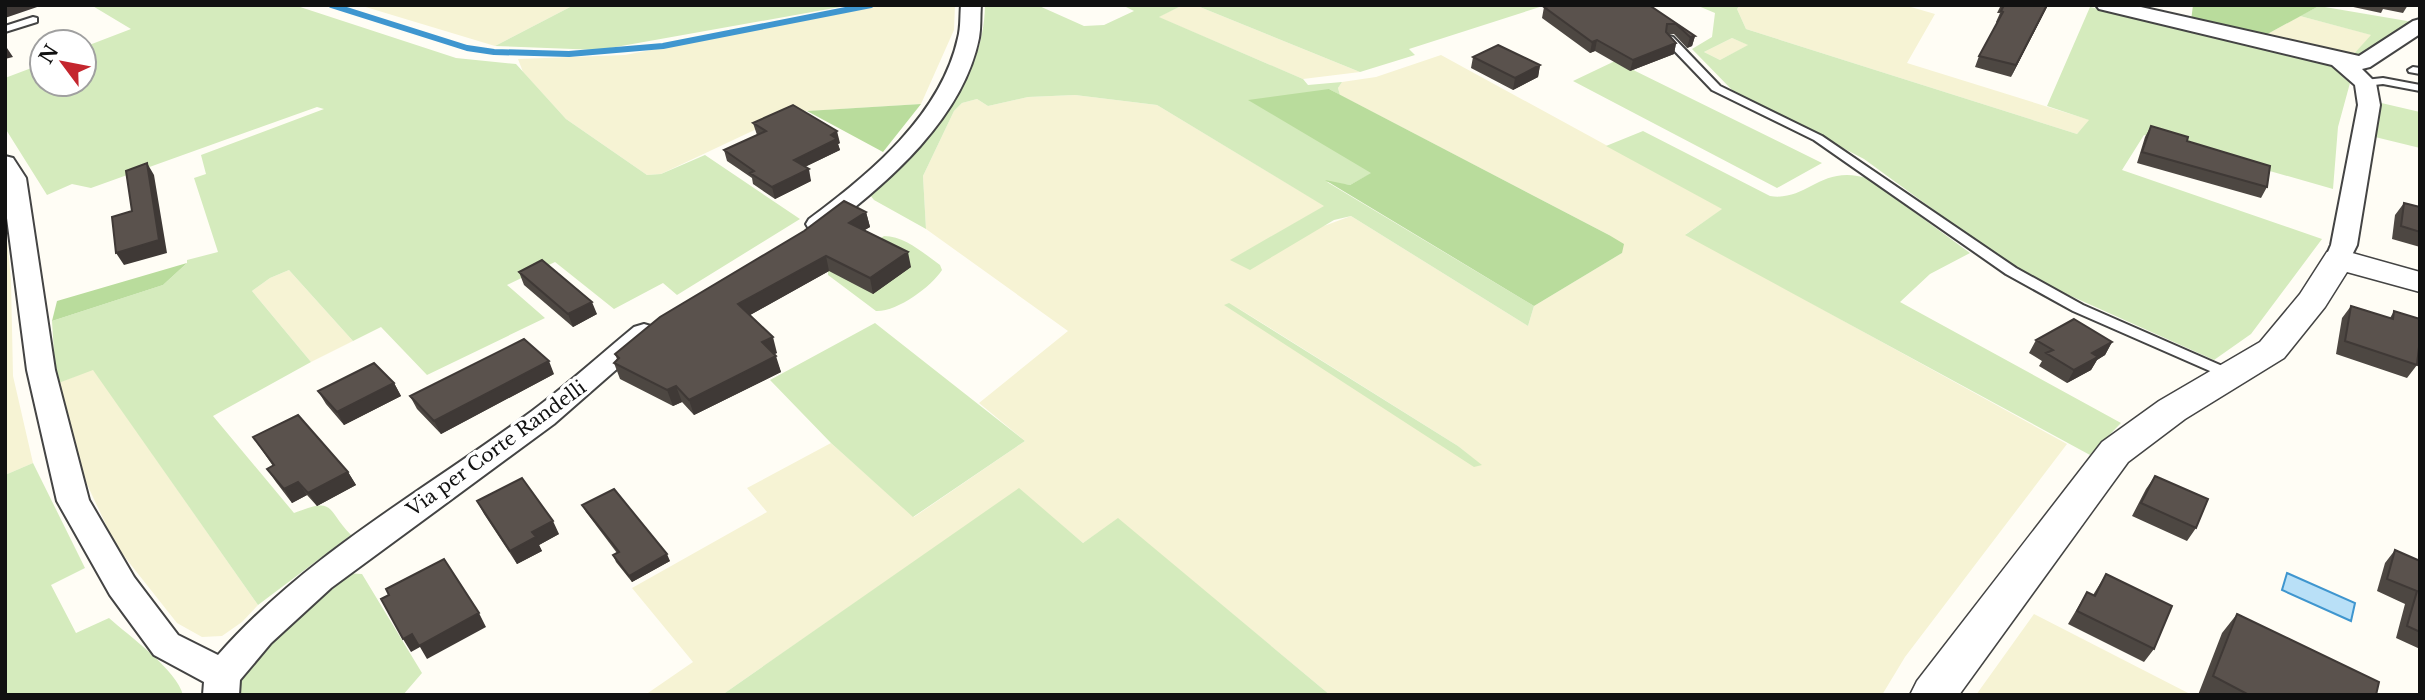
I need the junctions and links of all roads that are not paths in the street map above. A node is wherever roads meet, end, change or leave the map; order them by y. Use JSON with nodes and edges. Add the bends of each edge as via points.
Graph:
{"nodes":[{"id":1,"x":971,"y":5,"type":"edge"},
{"id":2,"x":2106,"y":5,"type":"edge"},
{"id":3,"x":33,"y":20,"type":"dead end"},
{"id":4,"x":2420,"y":25,"type":"edge"},
{"id":5,"x":5,"y":29,"type":"edge"},
{"id":6,"x":1669,"y":39,"type":"edge"},
{"id":7,"x":2339,"y":60,"type":"junction"},
{"id":8,"x":2365,"y":83,"type":"junction"},
{"id":9,"x":2420,"y":88,"type":"edge"},
{"id":10,"x":8,"y":174,"type":"edge"},
{"id":11,"x":797,"y":239,"type":"edge"},
{"id":12,"x":2338,"y":259,"type":"junction"},
{"id":13,"x":2420,"y":282,"type":"edge"},
{"id":14,"x":665,"y":317,"type":"edge"},
{"id":15,"x":2231,"y":374,"type":"junction"},
{"id":16,"x":222,"y":685,"type":"edge"},
{"id":17,"x":1933,"y":695,"type":"edge"}],
"edges":[{"from":1,"to":11,"type":"street","via":[[972,22],[950,88],[874,180]]},
{"from":2,"to":7,"type":"street"},
{"from":3,"to":5,"type":"lane"},
{"from":4,"to":7,"type":"street","via":[[2363,63]]},
{"from":6,"to":15,"type":"lane","via":[[1716,88],[1818,138],[2011,271],[2078,308]]},
{"from":7,"to":8,"type":"street"},
{"from":8,"to":9,"type":"lane","via":[[2383,81]]},
{"from":8,"to":12,"type":"street","via":[[2369,105]]},
{"from":10,"to":16,"type":"street","via":[[41,370],[73,501],[122,586],[166,645]]},
{"from":12,"to":13,"type":"street"},
{"from":12,"to":15,"type":"street","via":[[2313,300],[2272,350]]},
{"from":14,"to":16,"type":"street","name":"Via per Corte Randelli","via":[[544,417],[318,579],[259,633]]},
{"from":15,"to":17,"type":"street","via":[[2145,427],[2115,452]]}]}
